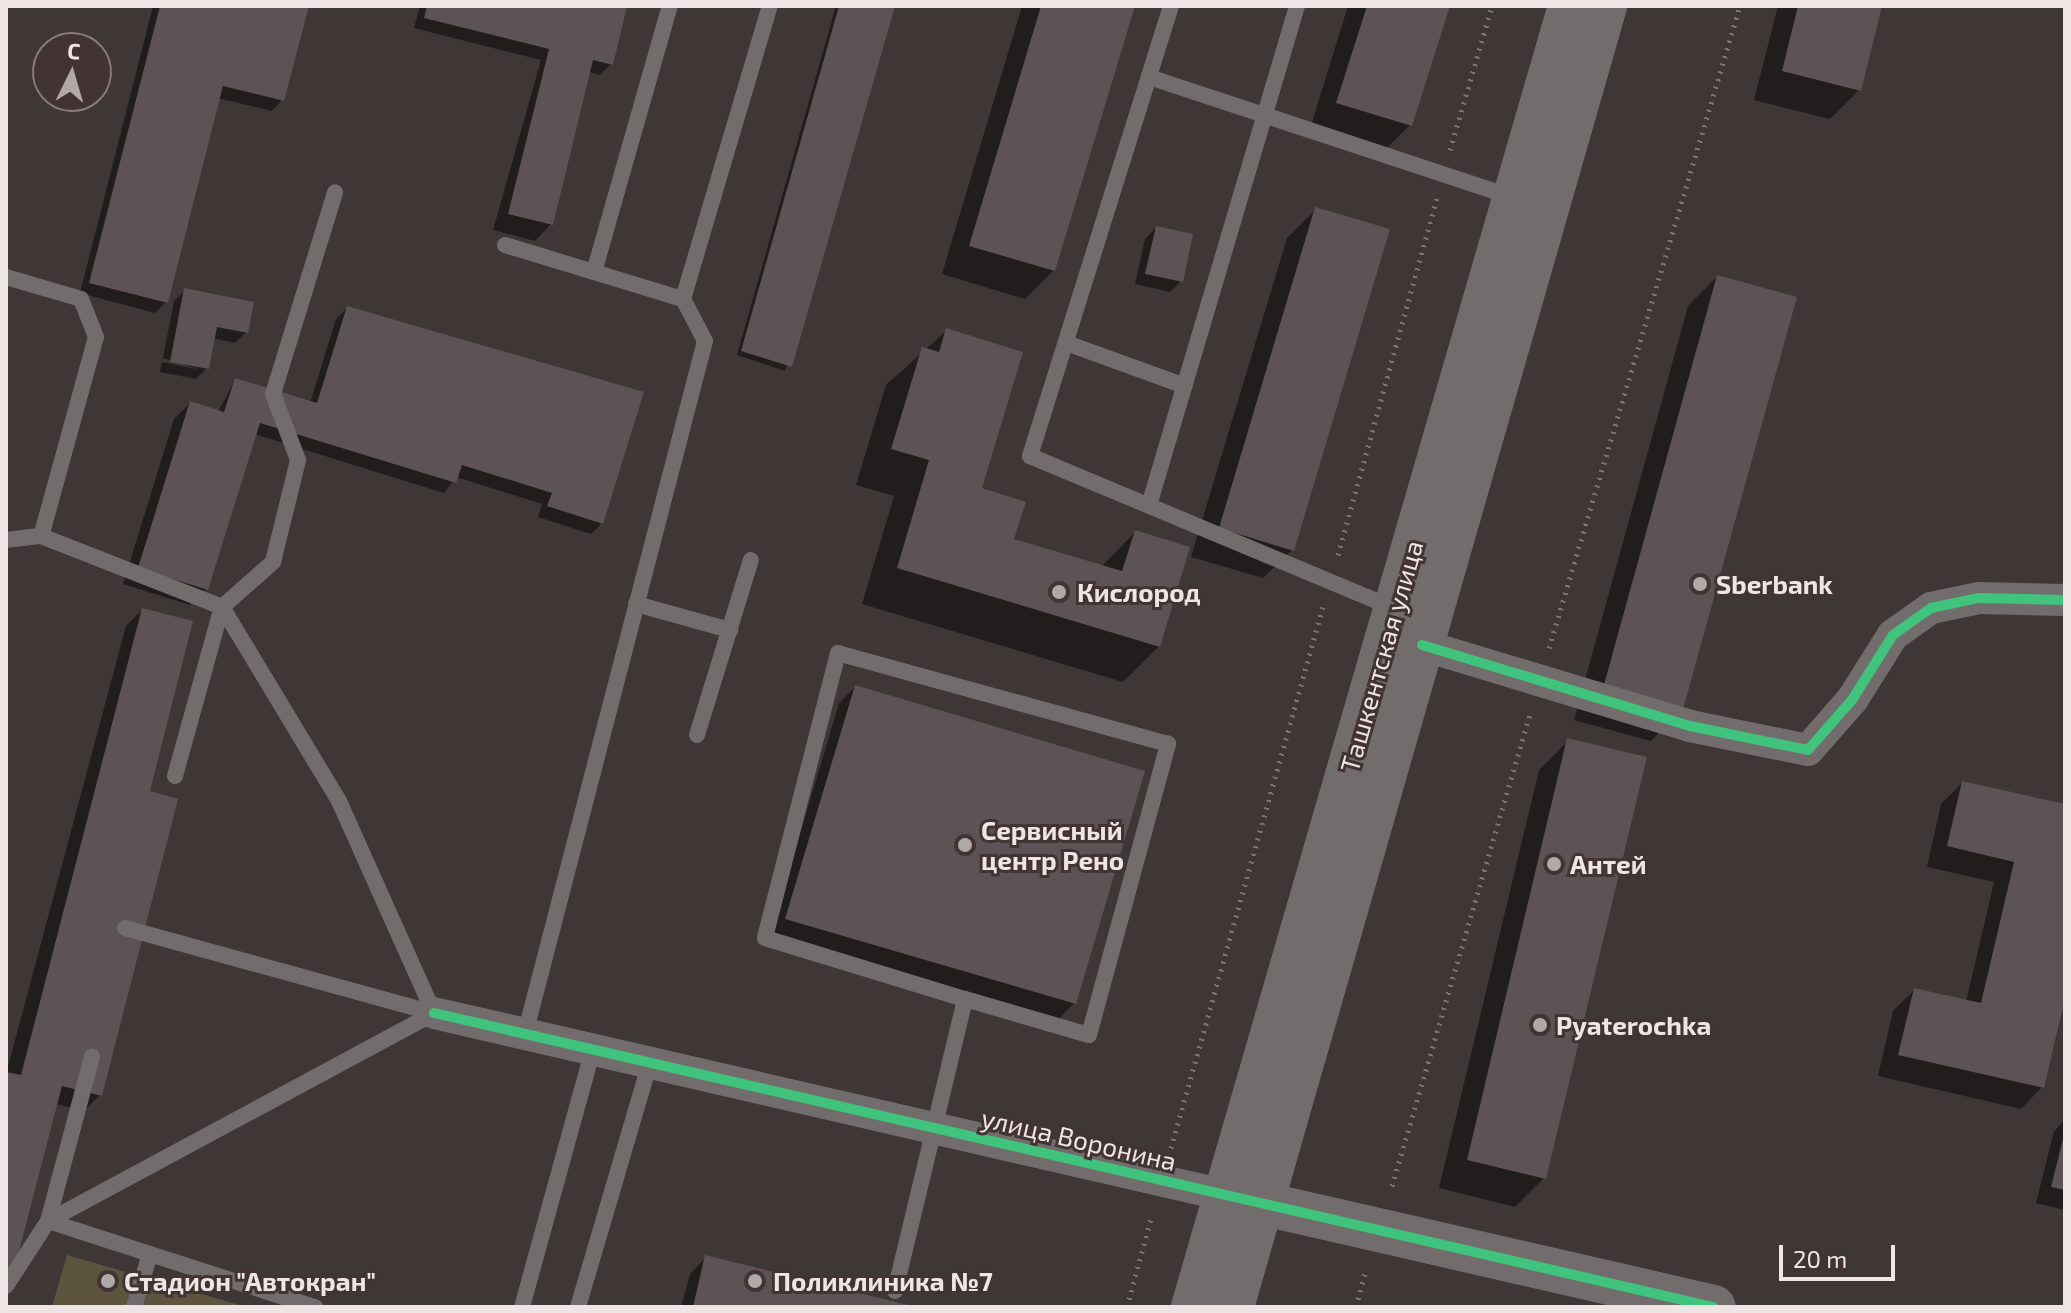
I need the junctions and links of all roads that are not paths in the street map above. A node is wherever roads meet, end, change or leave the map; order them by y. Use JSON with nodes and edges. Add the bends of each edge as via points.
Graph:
{"nodes":[{"id":1,"x":670,"y":6,"type":"edge"},
{"id":2,"x":770,"y":6,"type":"edge"},
{"id":3,"x":1171,"y":6,"type":"edge"},
{"id":4,"x":1297,"y":6,"type":"edge"},
{"id":5,"x":1570,"y":6,"type":"edge"},
{"id":6,"x":1605,"y":6,"type":"edge"},
{"id":7,"x":1149,"y":77,"type":"junction"},
{"id":8,"x":1265,"y":112,"type":"junction"},
{"id":9,"x":335,"y":192,"type":"dead end"},
{"id":10,"x":1514,"y":197,"type":"junction"},
{"id":11,"x":505,"y":245,"type":"dead end"},
{"id":12,"x":594,"y":272,"type":"junction"},
{"id":13,"x":6,"y":277,"type":"edge"},
{"id":14,"x":683,"y":299,"type":"junction"},
{"id":15,"x":1069,"y":344,"type":"junction"},
{"id":16,"x":1185,"y":386,"type":"junction"},
{"id":17,"x":1150,"y":502,"type":"junction"},
{"id":18,"x":41,"y":536,"type":"junction"},
{"id":19,"x":6,"y":540,"type":"edge"},
{"id":20,"x":751,"y":560,"type":"dead end"},
{"id":21,"x":2065,"y":600,"type":"edge"},
{"id":22,"x":636,"y":604,"type":"junction"},
{"id":23,"x":222,"y":607,"type":"junction"},
{"id":24,"x":730,"y":630,"type":"junction"},
{"id":25,"x":1401,"y":630,"type":"junction"},
{"id":26,"x":697,"y":735,"type":"dead end"},
{"id":27,"x":175,"y":776,"type":"dead end"},
{"id":28,"x":125,"y":928,"type":"dead end"},
{"id":29,"x":965,"y":999,"type":"junction"},
{"id":30,"x":434,"y":1013,"type":"junction"},
{"id":31,"x":525,"y":1034,"type":"junction"},
{"id":32,"x":593,"y":1050,"type":"junction"},
{"id":33,"x":92,"y":1057,"type":"dead end"},
{"id":34,"x":650,"y":1063,"type":"junction"},
{"id":35,"x":935,"y":1128,"type":"junction"},
{"id":36,"x":1243,"y":1199,"type":"junction"},
{"id":37,"x":48,"y":1221,"type":"junction"},
{"id":38,"x":150,"y":1254,"type":"junction"},
{"id":39,"x":6,"y":1286,"type":"edge"},
{"id":40,"x":895,"y":1291,"type":"dead end"},
{"id":41,"x":134,"y":1307,"type":"edge"},
{"id":42,"x":315,"y":1307,"type":"edge"},
{"id":43,"x":522,"y":1307,"type":"edge"},
{"id":44,"x":578,"y":1307,"type":"edge"},
{"id":45,"x":1193,"y":1307,"type":"edge"},
{"id":46,"x":1232,"y":1307,"type":"edge"},
{"id":47,"x":1714,"y":1307,"type":"edge"}],
"edges":[{"from":1,"to":12,"type":"lane"},
{"from":2,"to":14,"type":"lane"},
{"from":3,"to":7,"type":"lane"},
{"from":4,"to":8,"type":"lane"},
{"from":5,"to":10,"type":"main road","name":"Ташкентская улица"},
{"from":6,"to":25,"type":"main road","name":"Ташкентская улица"},
{"from":7,"to":8,"type":"lane"},
{"from":7,"to":15,"type":"lane"},
{"from":8,"to":10,"type":"lane"},
{"from":8,"to":16,"type":"lane"},
{"from":9,"to":23,"type":"lane","via":[[273,394],[298,460],[273,562]]},
{"from":10,"to":25,"type":"main road","name":"Ташкентская улица"},
{"from":11,"to":12,"type":"lane"},
{"from":12,"to":14,"type":"lane"},
{"from":13,"to":18,"type":"lane","via":[[81,299],[96,337]]},
{"from":14,"to":22,"type":"lane","via":[[705,341]]},
{"from":15,"to":16,"type":"lane"},
{"from":15,"to":17,"type":"lane","via":[[1030,456]]},
{"from":16,"to":17,"type":"lane"},
{"from":17,"to":25,"type":"lane","via":[[1330,581]]},
{"from":18,"to":19,"type":"lane"},
{"from":18,"to":23,"type":"lane"},
{"from":20,"to":24,"type":"lane"},
{"from":21,"to":25,"type":"street","via":[[1979,598],[1931,608],[1893,635],[1852,700],[1808,750],[1690,726],[1539,683]]},
{"from":22,"to":24,"type":"lane"},
{"from":22,"to":31,"type":"lane"},
{"from":23,"to":27,"type":"lane"},
{"from":23,"to":30,"type":"lane","via":[[339,801]]},
{"from":24,"to":26,"type":"lane"},
{"from":25,"to":36,"type":"main road","name":"Ташкентская улица"},
{"from":28,"to":30,"type":"lane"},
{"from":29,"to":29,"type":"lane","via":[[1089,1035],[1168,744],[838,653],[765,938]]},
{"from":29,"to":35,"type":"lane"},
{"from":30,"to":31,"type":"street","name":"улица Воронина"},
{"from":30,"to":37,"type":"lane"},
{"from":31,"to":32,"type":"street","name":"улица Воронина"},
{"from":32,"to":34,"type":"street","name":"улица Воронина"},
{"from":32,"to":43,"type":"lane"},
{"from":33,"to":37,"type":"lane"},
{"from":34,"to":35,"type":"street","name":"улица Воронина"},
{"from":34,"to":44,"type":"lane"},
{"from":35,"to":36,"type":"street","name":"улица Воронина"},
{"from":35,"to":40,"type":"lane"},
{"from":36,"to":45,"type":"main road","name":"Ташкентская улица"},
{"from":36,"to":46,"type":"main road","name":"Ташкентская улица"},
{"from":36,"to":47,"type":"main road","name":"улица Воронина"},
{"from":37,"to":38,"type":"lane"},
{"from":37,"to":39,"type":"lane"},
{"from":38,"to":41,"type":"lane"},
{"from":38,"to":42,"type":"lane"}]}
